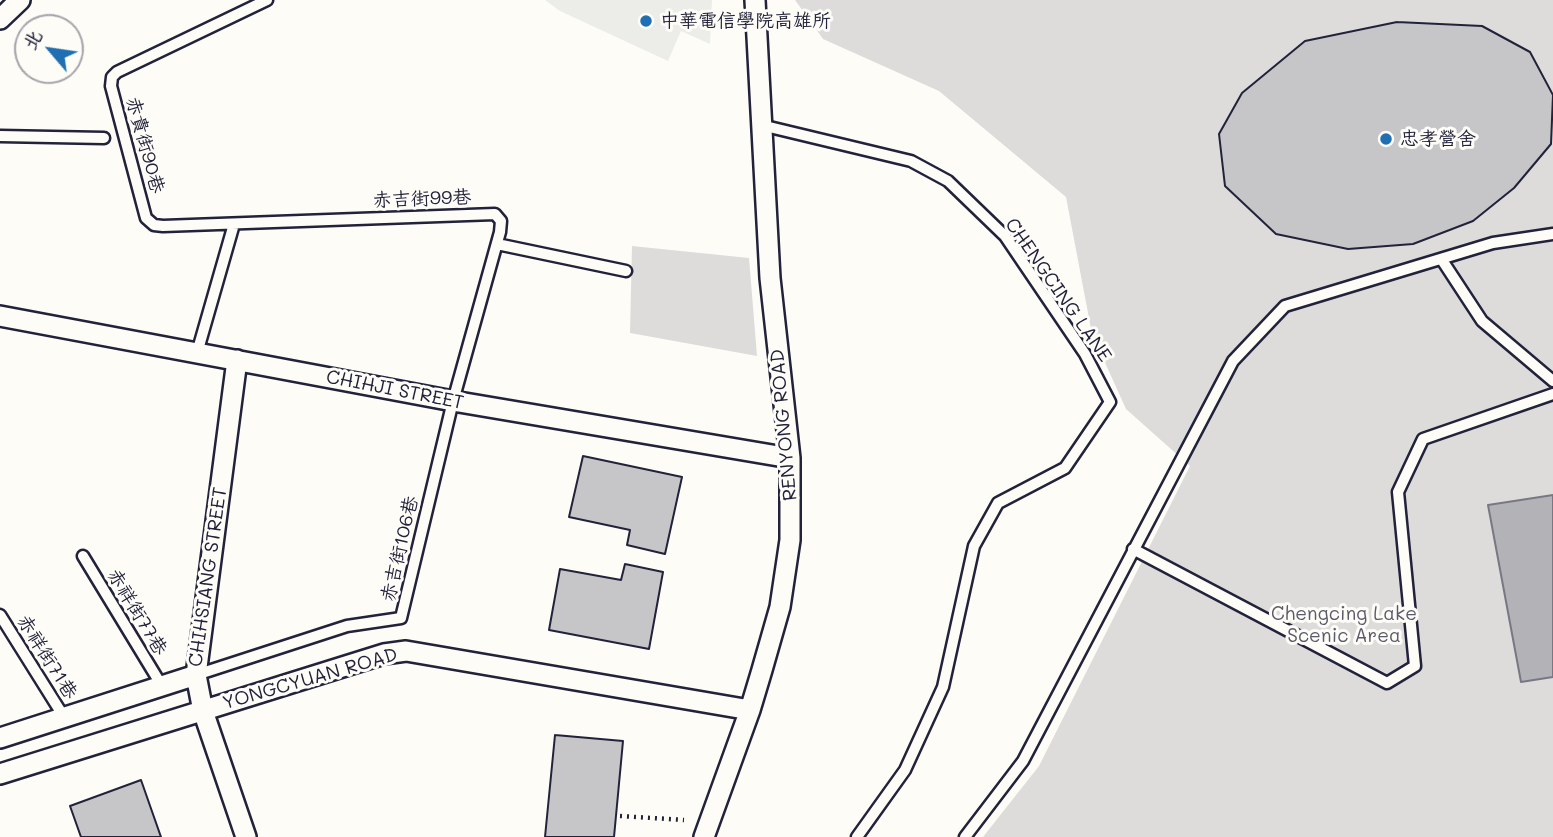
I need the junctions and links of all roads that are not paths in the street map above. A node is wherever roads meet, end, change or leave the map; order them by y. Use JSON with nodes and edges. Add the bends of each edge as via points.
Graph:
{"nodes":[{"id":1,"x":20,"y":0,"type":"edge"},
{"id":2,"x":267,"y":0,"type":"edge"},
{"id":3,"x":755,"y":0,"type":"edge"},
{"id":4,"x":0,"y":19,"type":"edge"},
{"id":5,"x":761,"y":125,"type":"junction"},
{"id":6,"x":0,"y":136,"type":"edge"},
{"id":7,"x":104,"y":138,"type":"dead end"},
{"id":8,"x":234,"y":224,"type":"junction"},
{"id":9,"x":154,"y":225,"type":"joint"},
{"id":10,"x":1553,"y":234,"type":"edge"},
{"id":11,"x":497,"y":244,"type":"junction"},
{"id":12,"x":1441,"y":260,"type":"junction"},
{"id":13,"x":626,"y":271,"type":"dead end"},
{"id":14,"x":0,"y":316,"type":"edge"},
{"id":15,"x":197,"y":353,"type":"junction"},
{"id":16,"x":237,"y":360,"type":"junction"},
{"id":17,"x":1553,"y":381,"type":"edge"},
{"id":18,"x":1553,"y":394,"type":"edge"},
{"id":19,"x":453,"y":401,"type":"junction"},
{"id":20,"x":790,"y":458,"type":"junction"},
{"id":21,"x":1133,"y":549,"type":"junction"},
{"id":22,"x":83,"y":556,"type":"dead end"},
{"id":23,"x":0,"y":615,"type":"edge"},
{"id":24,"x":196,"y":675,"type":"junction"},
{"id":25,"x":162,"y":686,"type":"junction"},
{"id":26,"x":750,"y":710,"type":"junction"},
{"id":27,"x":203,"y":711,"type":"junction"},
{"id":28,"x":64,"y":717,"type":"junction"},
{"id":29,"x":0,"y":738,"type":"edge"},
{"id":30,"x":0,"y":774,"type":"edge"},
{"id":31,"x":246,"y":837,"type":"edge"},
{"id":32,"x":704,"y":837,"type":"edge"},
{"id":33,"x":857,"y":837,"type":"edge"},
{"id":34,"x":965,"y":837,"type":"edge"}],
"edges":[{"from":1,"to":4,"type":"street"},
{"from":2,"to":9,"type":"lane","name":"赤貴街90巷","via":[[112,77],[146,218]]},
{"from":3,"to":5,"type":"street","name":"RENYONG ROAD"},
{"from":5,"to":20,"type":"street","name":"RENYONG ROAD","via":[[770,278]]},
{"from":5,"to":33,"type":"lane","name":"CHENGCING LANE","via":[[911,161],[948,181],[1005,236],[1085,354],[1110,402],[1065,468],[998,503],[974,546],[943,687],[905,770]]},
{"from":6,"to":7,"type":"lane"},
{"from":8,"to":9,"type":"lane","name":"赤吉街99巷"},
{"from":8,"to":11,"type":"lane","name":"赤吉街99巷","via":[[495,214],[501,221]]},
{"from":8,"to":15,"type":"lane"},
{"from":10,"to":12,"type":"lane","via":[[1493,243]]},
{"from":11,"to":13,"type":"lane"},
{"from":11,"to":19,"type":"lane","name":"赤吉街99巷"},
{"from":12,"to":17,"type":"lane","via":[[1482,321]]},
{"from":12,"to":21,"type":"lane","via":[[1285,306],[1233,361]]},
{"from":14,"to":15,"type":"street","name":"CHIHJI STREET"},
{"from":15,"to":16,"type":"street","name":"CHIHJI STREET"},
{"from":16,"to":19,"type":"street","name":"CHIHJI STREET"},
{"from":16,"to":24,"type":"street","name":"CHIHSIANG STREET"},
{"from":18,"to":21,"type":"lane","via":[[1423,439],[1398,492],[1415,666],[1387,683]]},
{"from":19,"to":20,"type":"street","name":"CHIHJI STREET"},
{"from":19,"to":24,"type":"lane","name":"赤吉街106巷","via":[[401,618],[347,626]]},
{"from":20,"to":26,"type":"street","name":"RENYONG ROAD","via":[[790,540],[780,607]]},
{"from":21,"to":34,"type":"lane","via":[[1023,761]]},
{"from":22,"to":25,"type":"lane","name":"赤祥街77巷"},
{"from":23,"to":28,"type":"lane","name":"赤祥街71巷"},
{"from":24,"to":25,"type":"street","name":"CHIHSIANG STREET"},
{"from":24,"to":27,"type":"street"},
{"from":25,"to":28,"type":"street","name":"CHIHSIANG STREET"},
{"from":26,"to":27,"type":"street","name":"YONGCYUAN ROAD","via":[[406,651]]},
{"from":26,"to":32,"type":"street","name":"RENYONG ROAD"},
{"from":27,"to":30,"type":"street","name":"YONGCYUAN ROAD"},
{"from":27,"to":31,"type":"street"},
{"from":28,"to":29,"type":"street","name":"CHIHSIANG STREET"}]}
